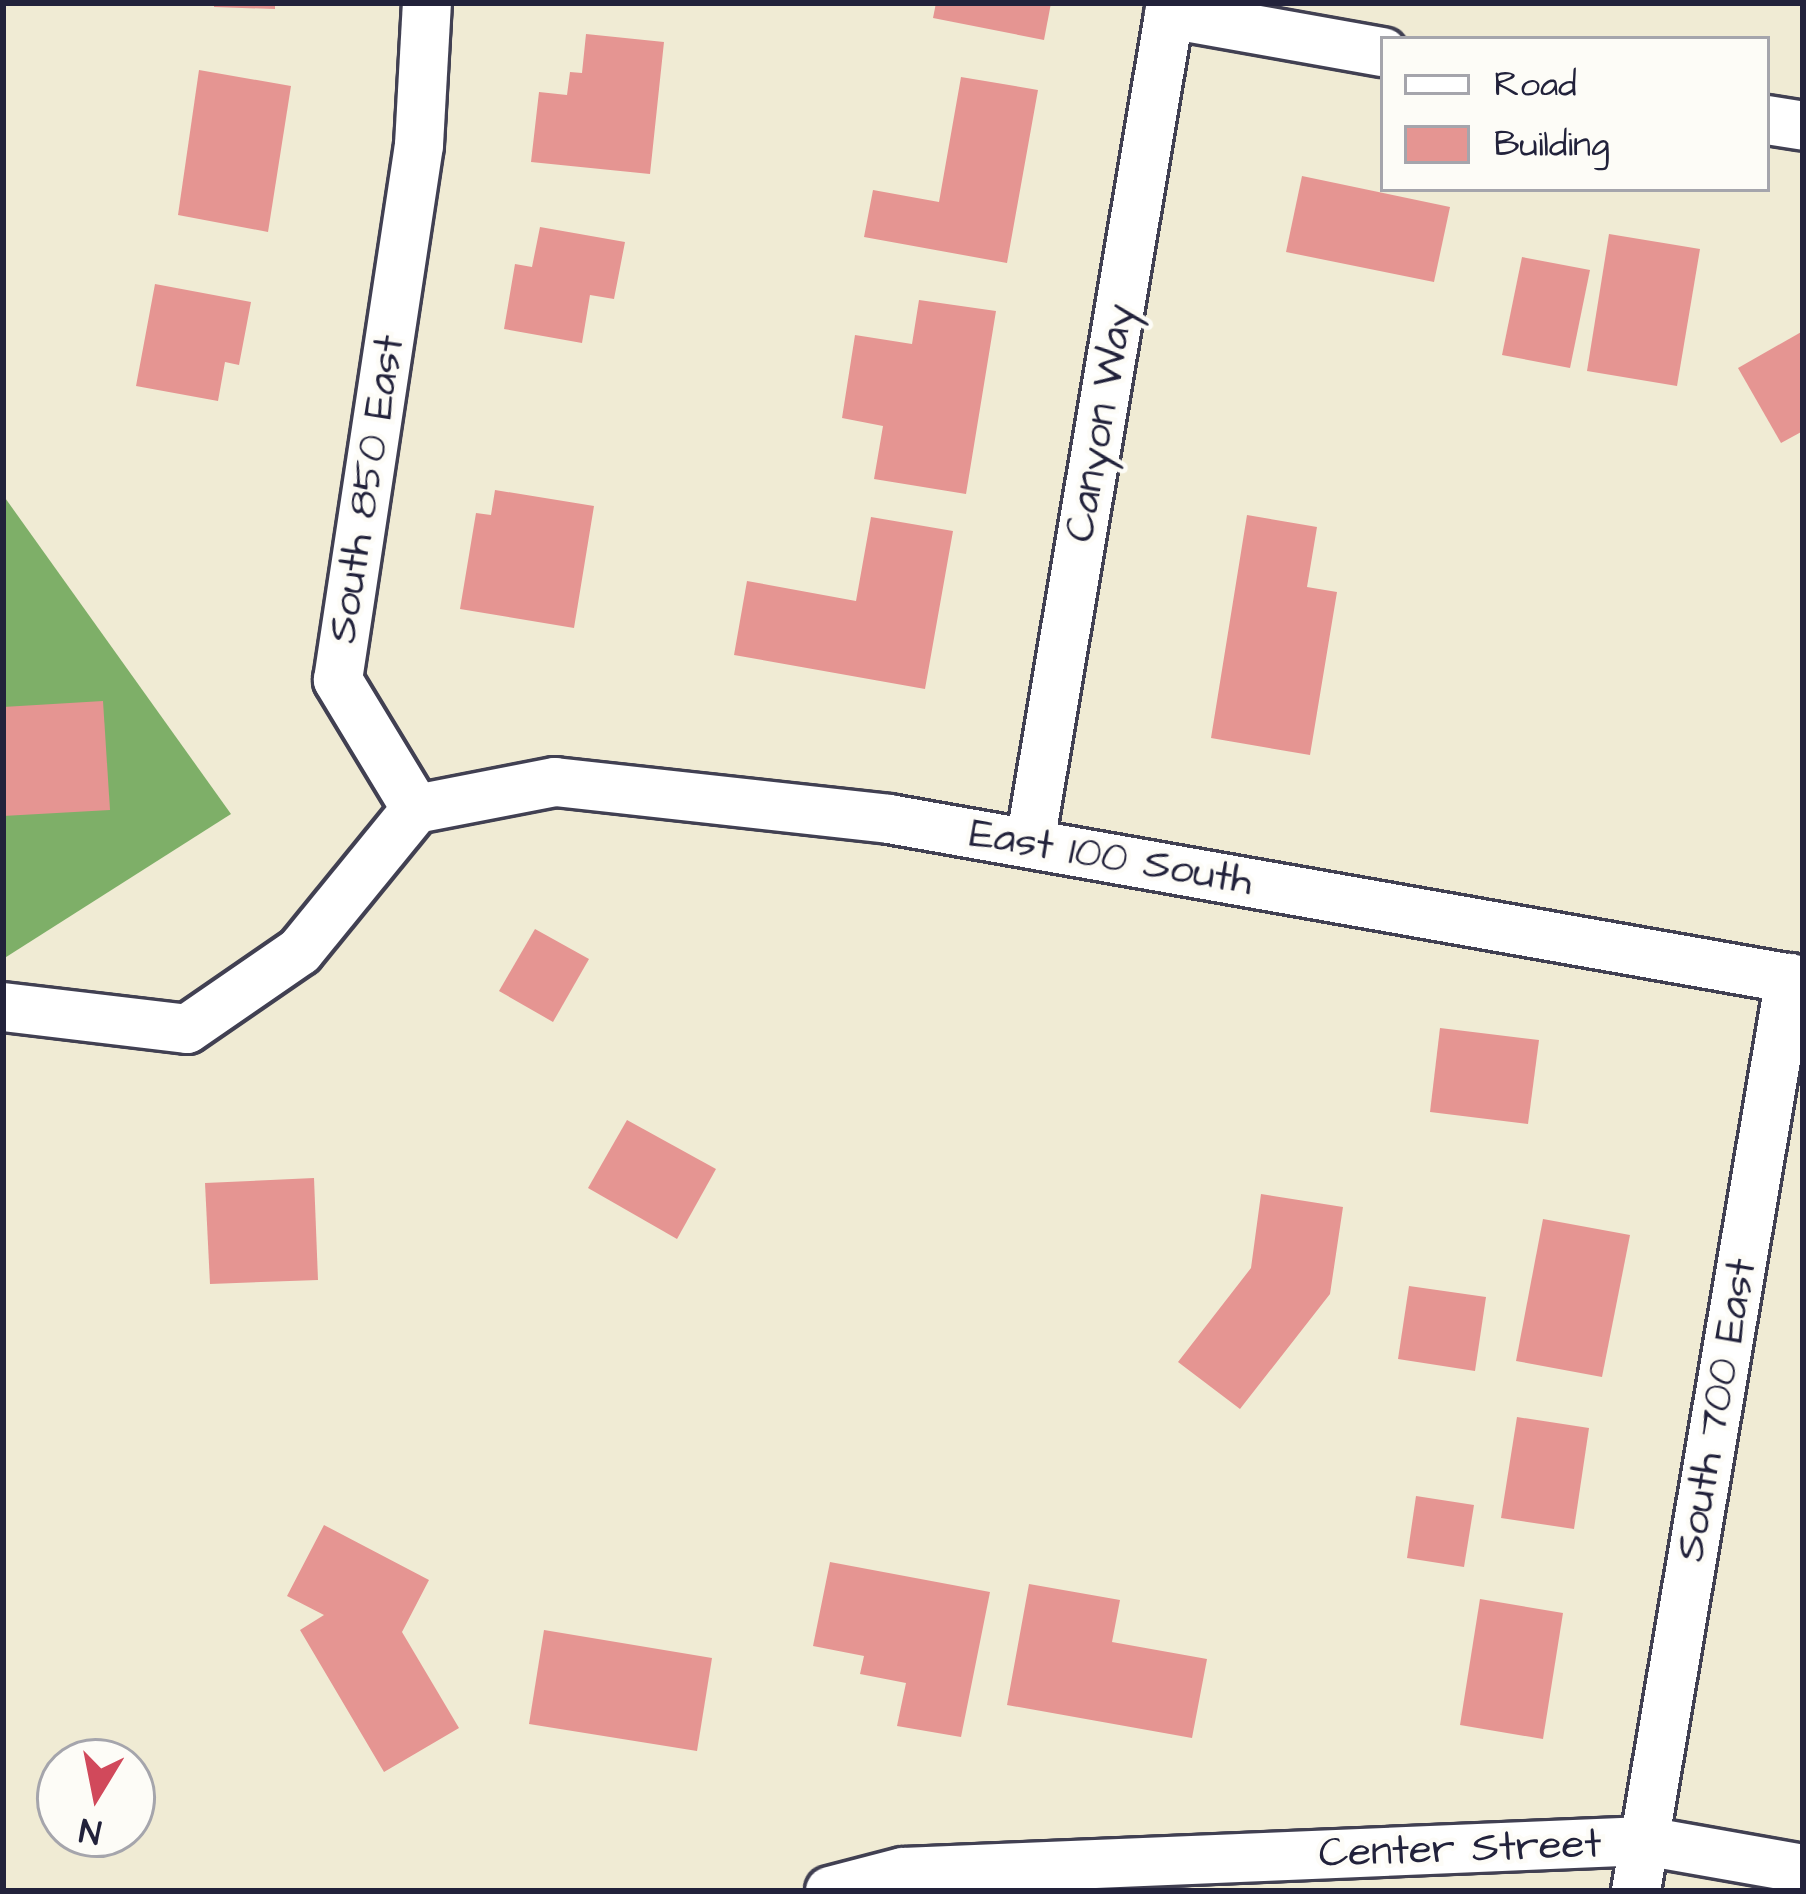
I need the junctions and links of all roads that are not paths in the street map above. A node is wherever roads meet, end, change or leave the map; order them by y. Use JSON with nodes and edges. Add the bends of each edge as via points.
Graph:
{"nodes":[{"id":1,"x":427,"y":3,"type":"edge"},
{"id":2,"x":1170,"y":9,"type":"edge"},
{"id":3,"x":1380,"y":51,"type":"edge"},
{"id":4,"x":1770,"y":120,"type":"edge"},
{"id":5,"x":1803,"y":126,"type":"edge"},
{"id":6,"x":416,"y":808,"type":"junction"},
{"id":7,"x":1030,"y":844,"type":"junction"},
{"id":8,"x":1796,"y":980,"type":"edge"},
{"id":9,"x":3,"y":1007,"type":"edge"},
{"id":10,"x":1645,"y":1841,"type":"junction"},
{"id":11,"x":1803,"y":1869,"type":"edge"},
{"id":12,"x":830,"y":1891,"type":"edge"},
{"id":13,"x":1636,"y":1891,"type":"edge"}],
"edges":[{"from":1,"to":6,"type":"street","name":"South 850 East","via":[[419,145],[338,680]]},
{"from":2,"to":3,"type":"street"},
{"from":2,"to":7,"type":"street","name":"Canyon Way"},
{"from":4,"to":5,"type":"street"},
{"from":6,"to":7,"type":"street","name":"East 100 South","via":[[555,782],[889,819]]},
{"from":6,"to":9,"type":"street","via":[[300,951],[187,1029]]},
{"from":7,"to":8,"type":"street","name":"East 100 South"},
{"from":8,"to":10,"type":"street","name":"South 700 East"},
{"from":10,"to":11,"type":"street","name":"Center Street"},
{"from":10,"to":12,"type":"street","name":"Center Street","via":[[903,1872]]},
{"from":10,"to":13,"type":"street","name":"South 700 East"}]}
